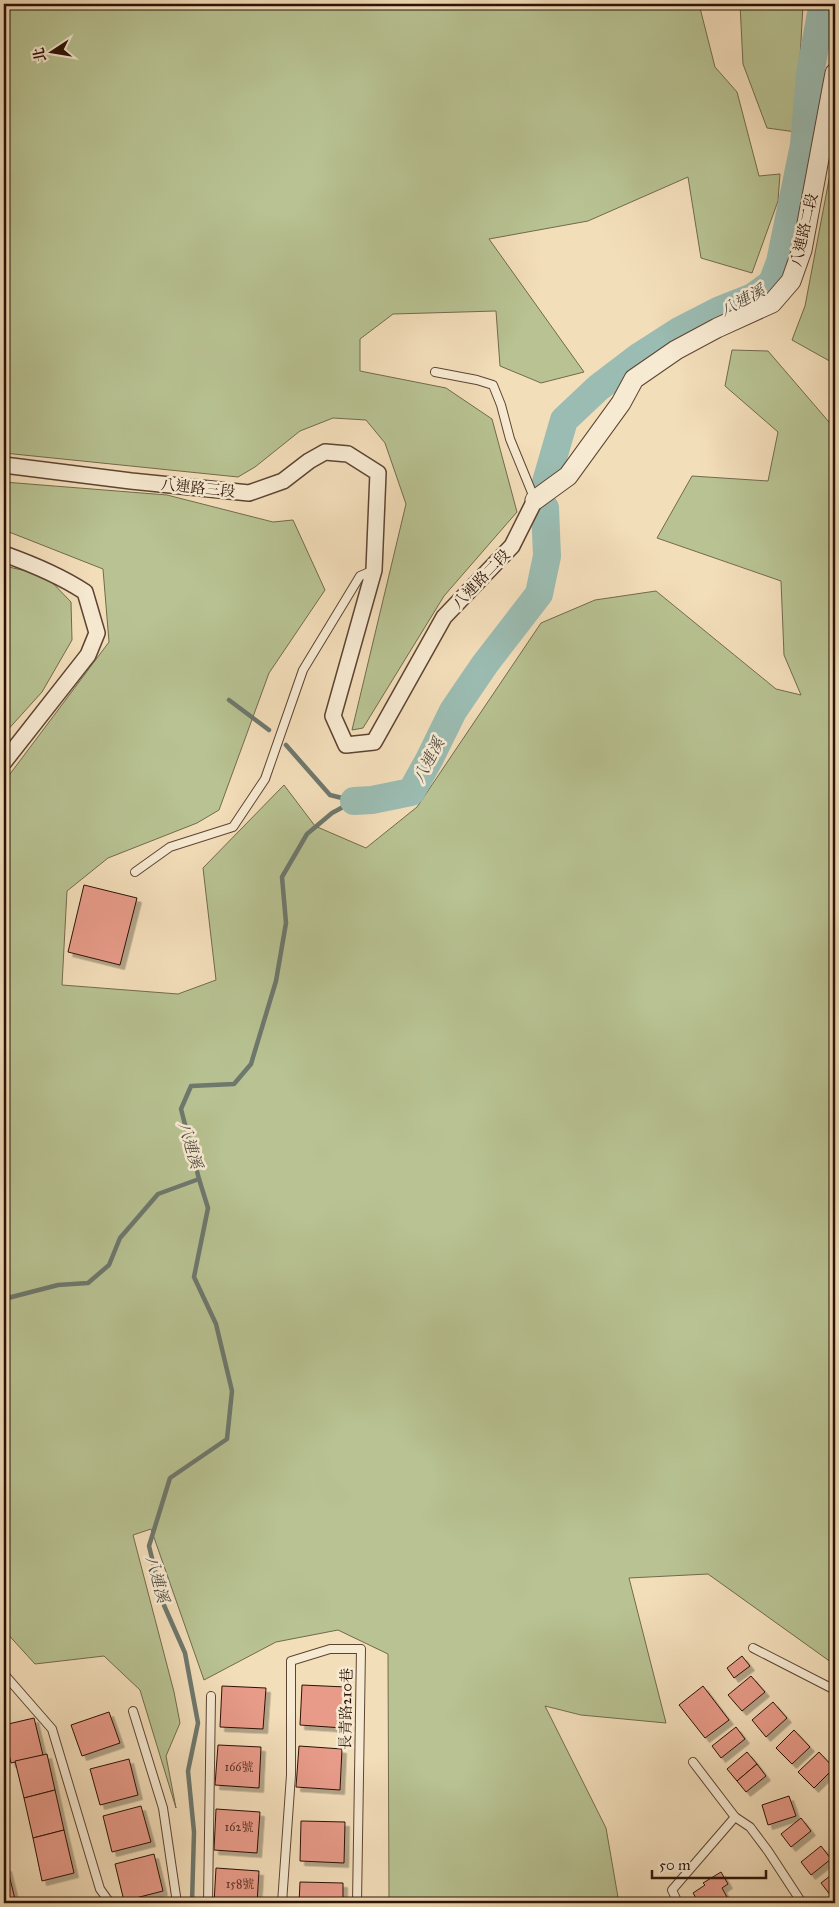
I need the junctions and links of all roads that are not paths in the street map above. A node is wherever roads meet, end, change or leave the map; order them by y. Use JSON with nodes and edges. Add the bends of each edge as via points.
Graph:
{"nodes":[{"id":1,"x":835,"y":73,"type":"edge"},
{"id":2,"x":435,"y":372,"type":"dead end"},
{"id":3,"x":4,"y":465,"type":"edge"},
{"id":4,"x":378,"y":473,"type":"joint"},
{"id":5,"x":535,"y":500,"type":"junction"},
{"id":6,"x":4,"y":554,"type":"edge"},
{"id":7,"x":374,"y":570,"type":"junction"},
{"id":8,"x":4,"y":762,"type":"edge"},
{"id":9,"x":135,"y":872,"type":"dead end"},
{"id":10,"x":753,"y":1648,"type":"dead end"},
{"id":11,"x":4,"y":1674,"type":"edge"},
{"id":12,"x":835,"y":1690,"type":"edge"},
{"id":13,"x":211,"y":1696,"type":"dead end"},
{"id":14,"x":133,"y":1711,"type":"dead end"},
{"id":15,"x":693,"y":1762,"type":"dead end"},
{"id":16,"x":736,"y":1817,"type":"junction"},
{"id":17,"x":110,"y":1903,"type":"edge"},
{"id":18,"x":177,"y":1903,"type":"edge"},
{"id":19,"x":208,"y":1903,"type":"edge"},
{"id":20,"x":282,"y":1903,"type":"edge"},
{"id":21,"x":357,"y":1903,"type":"edge"},
{"id":22,"x":678,"y":1903,"type":"edge"},
{"id":23,"x":802,"y":1903,"type":"edge"}],
"edges":[{"from":1,"to":5,"type":"street","name":"八連路二段","via":[[802,250],[791,281],[772,304],[676,350],[634,379],[568,476]]},
{"from":2,"to":5,"type":"lane","via":[[493,385],[510,439]]},
{"from":3,"to":4,"type":"street","name":"八連路三段","via":[[249,493],[283,481],[325,452],[348,454]]},
{"from":4,"to":7,"type":"street","name":"八連路二段"},
{"from":5,"to":7,"type":"street","name":"八連路二段","via":[[512,546],[444,617],[374,742],[346,744],[333,716]]},
{"from":6,"to":8,"type":"street","via":[[65,579],[85,592],[97,633],[88,655]]},
{"from":7,"to":9,"type":"lane","via":[[360,576],[303,670],[265,778],[233,827],[170,847]]},
{"from":10,"to":12,"type":"lane"},
{"from":11,"to":17,"type":"lane","via":[[52,1729],[100,1889]]},
{"from":13,"to":19,"type":"lane"},
{"from":14,"to":18,"type":"lane","via":[[163,1808]]},
{"from":15,"to":16,"type":"lane"},
{"from":16,"to":22,"type":"lane","via":[[672,1890]]},
{"from":16,"to":23,"type":"lane","via":[[750,1827]]},
{"from":20,"to":21,"type":"lane","name":"長青路210巷","via":[[290,1775],[291,1661],[330,1649],[360,1650]]}]}
